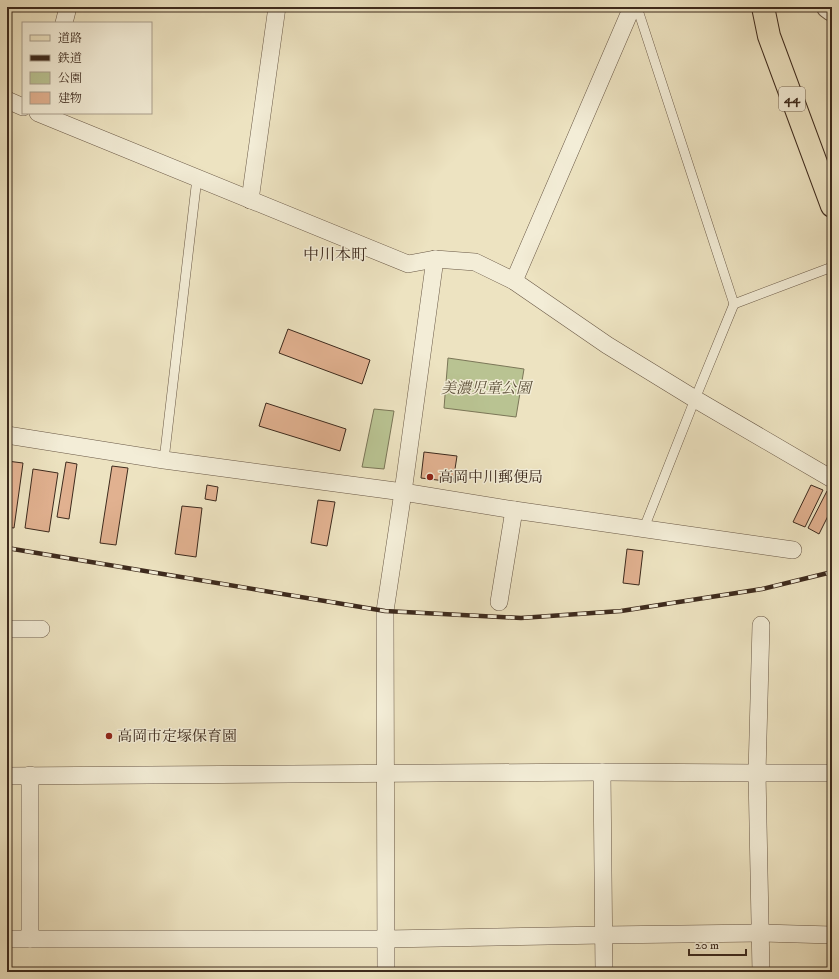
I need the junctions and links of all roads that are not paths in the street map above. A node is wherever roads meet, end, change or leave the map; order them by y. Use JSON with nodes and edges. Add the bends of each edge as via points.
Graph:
{"nodes":[{"id":1,"x":68,"y":7,"type":"edge"},
{"id":2,"x":277,"y":7,"type":"edge"},
{"id":3,"x":632,"y":7,"type":"edge"},
{"id":4,"x":637,"y":7,"type":"edge"},
{"id":5,"x":763,"y":7,"type":"edge"},
{"id":6,"x":828,"y":7,"type":"edge"},
{"id":7,"x":832,"y":10,"type":"edge"},
{"id":8,"x":64,"y":22,"type":"edge"},
{"id":9,"x":7,"y":100,"type":"edge"},
{"id":10,"x":22,"y":107,"type":"edge"},
{"id":11,"x":42,"y":114,"type":"edge"},
{"id":12,"x":197,"y":178,"type":"junction"},
{"id":13,"x":250,"y":200,"type":"junction"},
{"id":14,"x":832,"y":206,"type":"edge"},
{"id":15,"x":434,"y":259,"type":"junction"},
{"id":16,"x":832,"y":267,"type":"edge"},
{"id":17,"x":514,"y":281,"type":"junction"},
{"id":18,"x":734,"y":304,"type":"junction"},
{"id":19,"x":695,"y":399,"type":"junction"},
{"id":20,"x":7,"y":435,"type":"edge"},
{"id":21,"x":164,"y":460,"type":"junction"},
{"id":22,"x":832,"y":479,"type":"edge"},
{"id":23,"x":403,"y":492,"type":"junction"},
{"id":24,"x":514,"y":510,"type":"junction"},
{"id":25,"x":644,"y":528,"type":"junction"},
{"id":26,"x":793,"y":550,"type":"dead end"},
{"id":27,"x":499,"y":602,"type":"dead end"},
{"id":28,"x":761,"y":625,"type":"dead end"},
{"id":29,"x":7,"y":629,"type":"edge"},
{"id":30,"x":41,"y":629,"type":"dead end"},
{"id":31,"x":602,"y":772,"type":"junction"},
{"id":32,"x":757,"y":773,"type":"junction"},
{"id":33,"x":832,"y":773,"type":"edge"},
{"id":34,"x":386,"y":774,"type":"junction"},
{"id":35,"x":30,"y":775,"type":"junction"},
{"id":36,"x":7,"y":776,"type":"edge"},
{"id":37,"x":761,"y":933,"type":"junction"},
{"id":38,"x":603,"y":935,"type":"junction"},
{"id":39,"x":832,"y":935,"type":"edge"},
{"id":40,"x":7,"y":939,"type":"edge"},
{"id":41,"x":30,"y":939,"type":"junction"},
{"id":42,"x":386,"y":940,"type":"junction"},
{"id":43,"x":386,"y":972,"type":"edge"},
{"id":44,"x":604,"y":972,"type":"edge"},
{"id":45,"x":761,"y":972,"type":"edge"}],
"edges":[{"from":1,"to":8,"type":"street"},
{"from":2,"to":13,"type":"street"},
{"from":3,"to":17,"type":"street"},
{"from":4,"to":18,"type":"lane"},
{"from":5,"to":14,"type":"main road","number":"44","via":[[769,36]]},
{"from":6,"to":7,"type":"street"},
{"from":9,"to":10,"type":"street"},
{"from":11,"to":12,"type":"street"},
{"from":12,"to":13,"type":"street"},
{"from":12,"to":21,"type":"lane"},
{"from":13,"to":15,"type":"street","via":[[408,264]]},
{"from":15,"to":17,"type":"street","via":[[475,262]]},
{"from":15,"to":23,"type":"street"},
{"from":16,"to":18,"type":"lane"},
{"from":17,"to":19,"type":"street","via":[[607,345]]},
{"from":18,"to":19,"type":"lane"},
{"from":19,"to":22,"type":"street"},
{"from":19,"to":25,"type":"lane"},
{"from":20,"to":21,"type":"street"},
{"from":21,"to":23,"type":"street"},
{"from":23,"to":24,"type":"street"},
{"from":23,"to":34,"type":"street","via":[[385,611]]},
{"from":24,"to":25,"type":"street"},
{"from":24,"to":27,"type":"street"},
{"from":25,"to":26,"type":"street"},
{"from":28,"to":32,"type":"street"},
{"from":29,"to":30,"type":"street"},
{"from":31,"to":32,"type":"street"},
{"from":31,"to":34,"type":"street"},
{"from":31,"to":38,"type":"street"},
{"from":32,"to":33,"type":"street"},
{"from":32,"to":37,"type":"street"},
{"from":34,"to":35,"type":"street"},
{"from":34,"to":42,"type":"street"},
{"from":35,"to":36,"type":"street"},
{"from":35,"to":41,"type":"street"},
{"from":37,"to":38,"type":"street"},
{"from":37,"to":39,"type":"street"},
{"from":37,"to":45,"type":"street"},
{"from":38,"to":42,"type":"street"},
{"from":38,"to":44,"type":"street"},
{"from":40,"to":41,"type":"street"},
{"from":41,"to":42,"type":"street"},
{"from":42,"to":43,"type":"street"}]}
